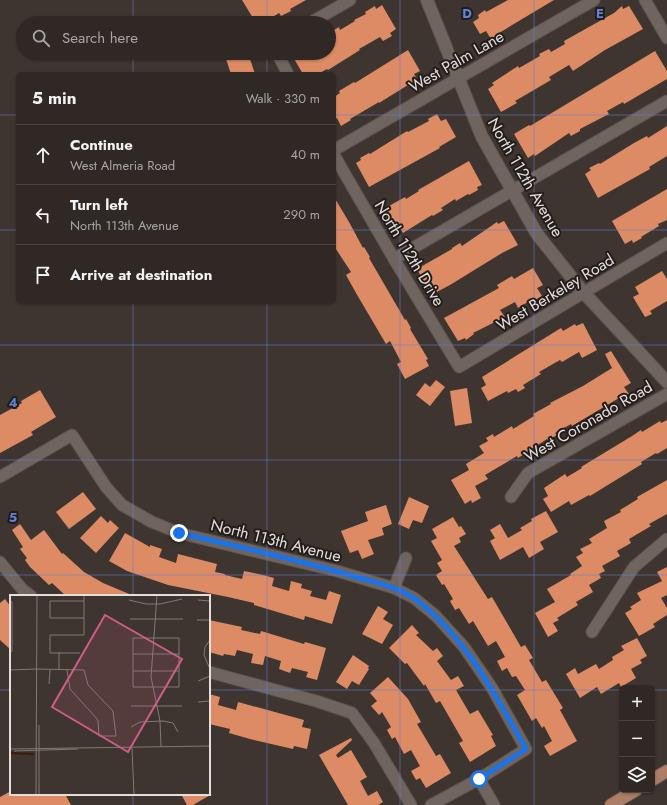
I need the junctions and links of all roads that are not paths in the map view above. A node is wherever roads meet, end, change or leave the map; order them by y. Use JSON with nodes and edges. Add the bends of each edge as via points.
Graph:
{"nodes":[{"id":1,"x":350,"y":0,"type":"edge"},
{"id":2,"x":427,"y":0,"type":"edge"},
{"id":3,"x":594,"y":0,"type":"edge"},
{"id":4,"x":645,"y":0,"type":"edge"},
{"id":5,"x":322,"y":16,"type":"edge"},
{"id":6,"x":667,"y":38,"type":"edge"},
{"id":7,"x":281,"y":60,"type":"edge"},
{"id":8,"x":287,"y":72,"type":"edge"},
{"id":9,"x":459,"y":78,"type":"junction"},
{"id":10,"x":667,"y":101,"type":"edge"},
{"id":11,"x":336,"y":149,"type":"edge"},
{"id":12,"x":336,"y":158,"type":"edge"},
{"id":13,"x":512,"y":190,"type":"junction"},
{"id":14,"x":667,"y":243,"type":"edge"},
{"id":15,"x":394,"y":259,"type":"junction"},
{"id":16,"x":584,"y":293,"type":"junction"},
{"id":17,"x":459,"y":367,"type":"joint"},
{"id":18,"x":667,"y":382,"type":"edge"},
{"id":19,"x":667,"y":394,"type":"edge"},
{"id":20,"x":0,"y":477,"type":"edge"},
{"id":21,"x":511,"y":497,"type":"dead end"},
{"id":22,"x":667,"y":539,"type":"edge"},
{"id":23,"x":406,"y":558,"type":"dead end"},
{"id":24,"x":0,"y":562,"type":"edge"},
{"id":25,"x":394,"y":588,"type":"junction"},
{"id":26,"x":30,"y":595,"type":"edge"},
{"id":27,"x":592,"y":632,"type":"dead end"},
{"id":28,"x":210,"y":672,"type":"edge"},
{"id":29,"x":667,"y":771,"type":"edge"},
{"id":30,"x":655,"y":778,"type":"edge"},
{"id":31,"x":479,"y":779,"type":"junction"},
{"id":32,"x":631,"y":793,"type":"edge"},
{"id":33,"x":410,"y":805,"type":"edge"},
{"id":34,"x":431,"y":805,"type":"edge"},
{"id":35,"x":494,"y":805,"type":"edge"},
{"id":36,"x":611,"y":805,"type":"edge"}],
"edges":[{"from":1,"to":5,"type":"street"},
{"from":2,"to":9,"type":"street","name":"North 112th Avenue"},
{"from":3,"to":9,"type":"street","name":"West Palm Lane"},
{"from":4,"to":6,"type":"street"},
{"from":7,"to":8,"type":"street"},
{"from":9,"to":11,"type":"street","name":"West Palm Lane"},
{"from":9,"to":13,"type":"street","name":"North 112th Avenue","via":[[482,137]]},
{"from":10,"to":13,"type":"street"},
{"from":12,"to":15,"type":"street","name":"North 112th Drive"},
{"from":13,"to":15,"type":"street"},
{"from":13,"to":16,"type":"street","name":"North 112th Avenue","via":[[537,234]]},
{"from":14,"to":16,"type":"street","name":"West Berkeley Road"},
{"from":15,"to":17,"type":"street","name":"North 112th Drive"},
{"from":16,"to":17,"type":"street","name":"West Berkeley Road"},
{"from":16,"to":18,"type":"street","name":"North 112th Avenue"},
{"from":19,"to":21,"type":"street","name":"West Coronado Road","via":[[528,474]]},
{"from":20,"to":25,"type":"street","name":"North 113th Avenue","via":[[72,436],[106,487],[122,505],[152,522],[179,533],[329,569]]},
{"from":22,"to":27,"type":"street","via":[[634,567]]},
{"from":23,"to":25,"type":"street"},
{"from":24,"to":26,"type":"street"},
{"from":25,"to":31,"type":"street","name":"North 113th Avenue","via":[[414,598],[436,616],[464,647],[492,688],[526,749]]},
{"from":28,"to":33,"type":"street","via":[[352,713],[374,744]]},
{"from":29,"to":30,"type":"main road"},
{"from":31,"to":34,"type":"street"},
{"from":31,"to":35,"type":"street"},
{"from":32,"to":36,"type":"main road"}]}
